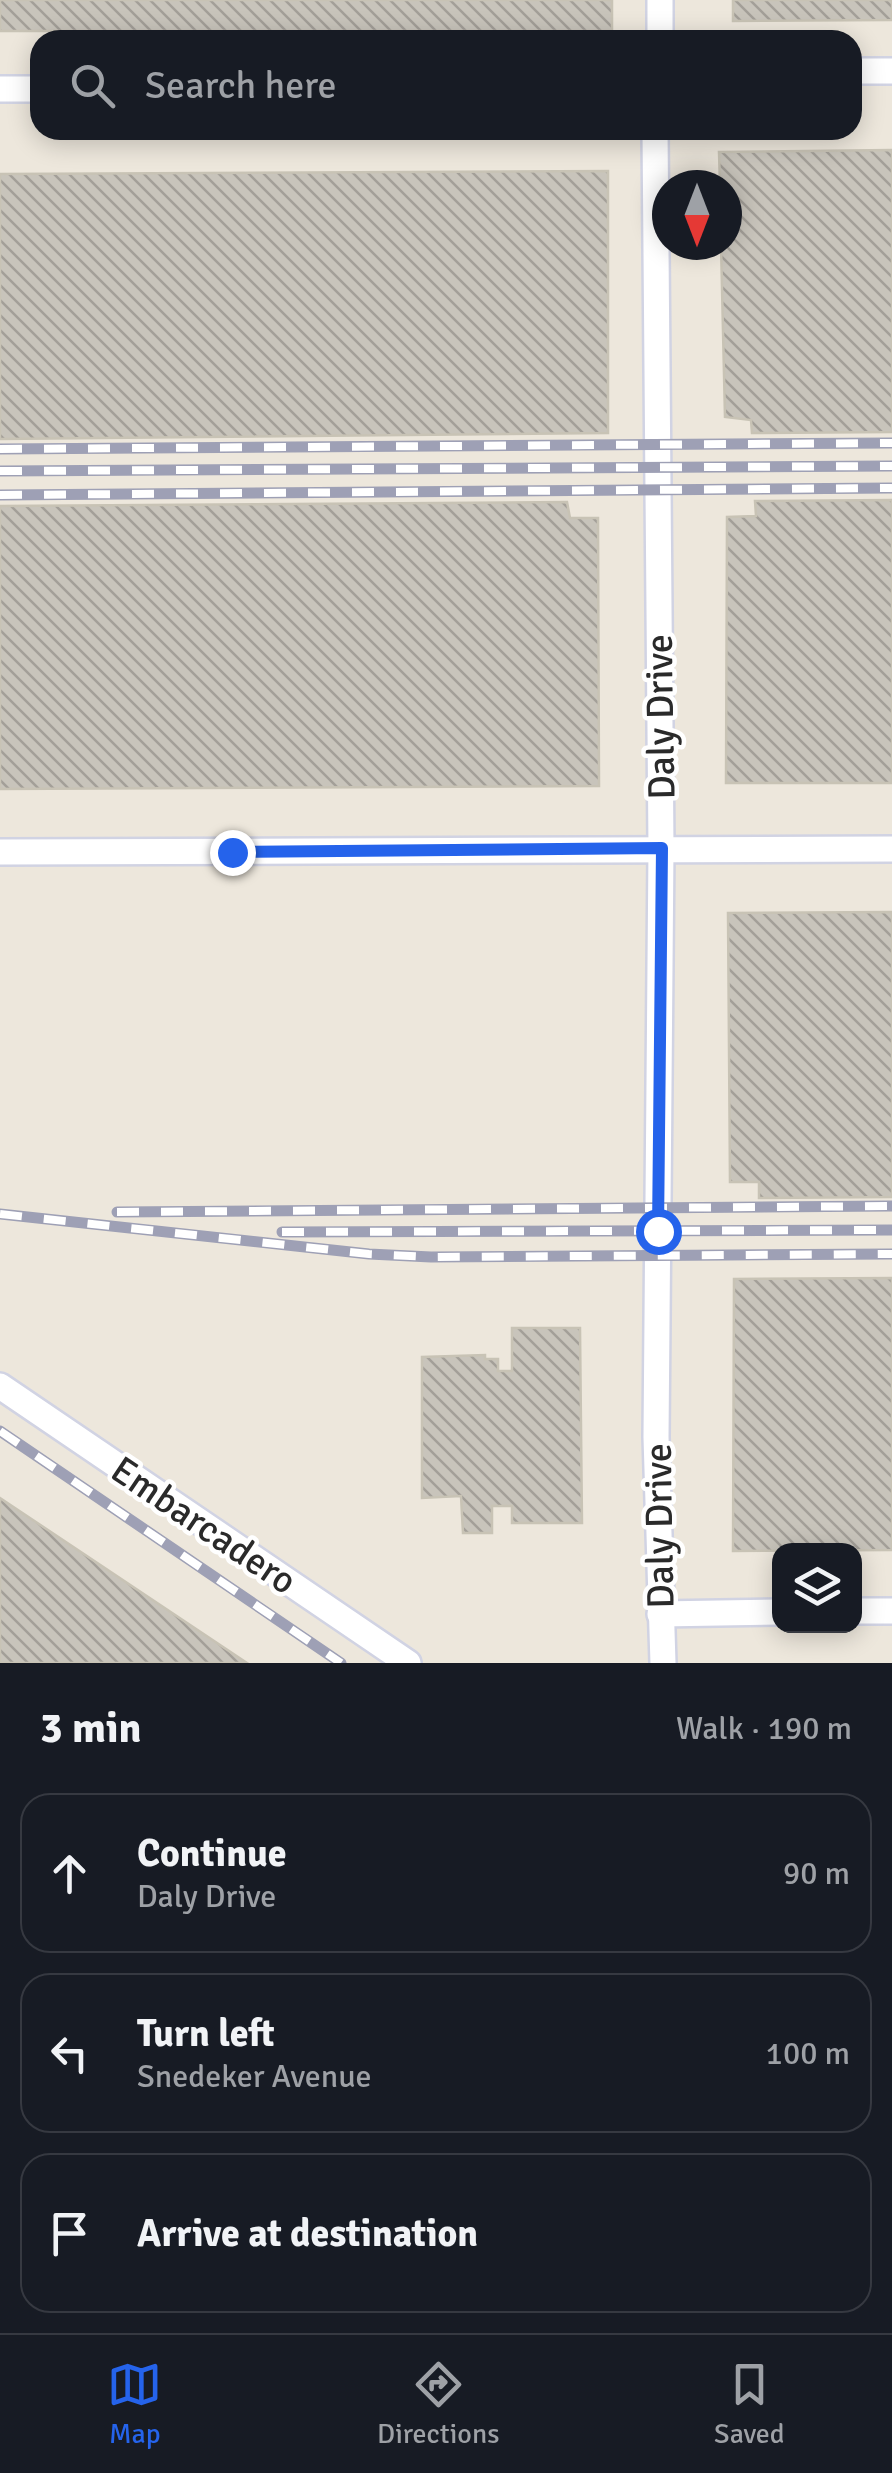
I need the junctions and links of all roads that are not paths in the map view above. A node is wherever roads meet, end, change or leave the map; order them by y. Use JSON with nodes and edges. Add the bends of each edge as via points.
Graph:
{"nodes":[{"id":1,"x":660,"y":0,"type":"edge"},
{"id":2,"x":660,"y":30,"type":"edge"},
{"id":3,"x":862,"y":71,"type":"edge"},
{"id":4,"x":892,"y":71,"type":"edge"},
{"id":5,"x":30,"y":88,"type":"edge"},
{"id":6,"x":0,"y":89,"type":"edge"},
{"id":7,"x":655,"y":140,"type":"edge"},
{"id":8,"x":662,"y":848,"type":"junction"},
{"id":9,"x":892,"y":848,"type":"edge"},
{"id":10,"x":0,"y":852,"type":"edge"},
{"id":11,"x":0,"y":1386,"type":"edge"},
{"id":12,"x":862,"y":1611,"type":"edge"},
{"id":13,"x":892,"y":1611,"type":"edge"},
{"id":14,"x":772,"y":1612,"type":"edge"},
{"id":15,"x":660,"y":1614,"type":"junction"},
{"id":16,"x":408,"y":1663,"type":"edge"},
{"id":17,"x":663,"y":1663,"type":"edge"}],
"edges":[{"from":1,"to":2,"type":"street"},
{"from":3,"to":4,"type":"street"},
{"from":5,"to":6,"type":"street"},
{"from":7,"to":8,"type":"street","name":"Daly Drive"},
{"from":8,"to":9,"type":"street"},
{"from":8,"to":10,"type":"street"},
{"from":8,"to":15,"type":"street","name":"Daly Drive"},
{"from":11,"to":16,"type":"street","name":"Embarcadero"},
{"from":12,"to":13,"type":"street"},
{"from":14,"to":15,"type":"street"},
{"from":15,"to":17,"type":"street","name":"Daly Drive"}]}
